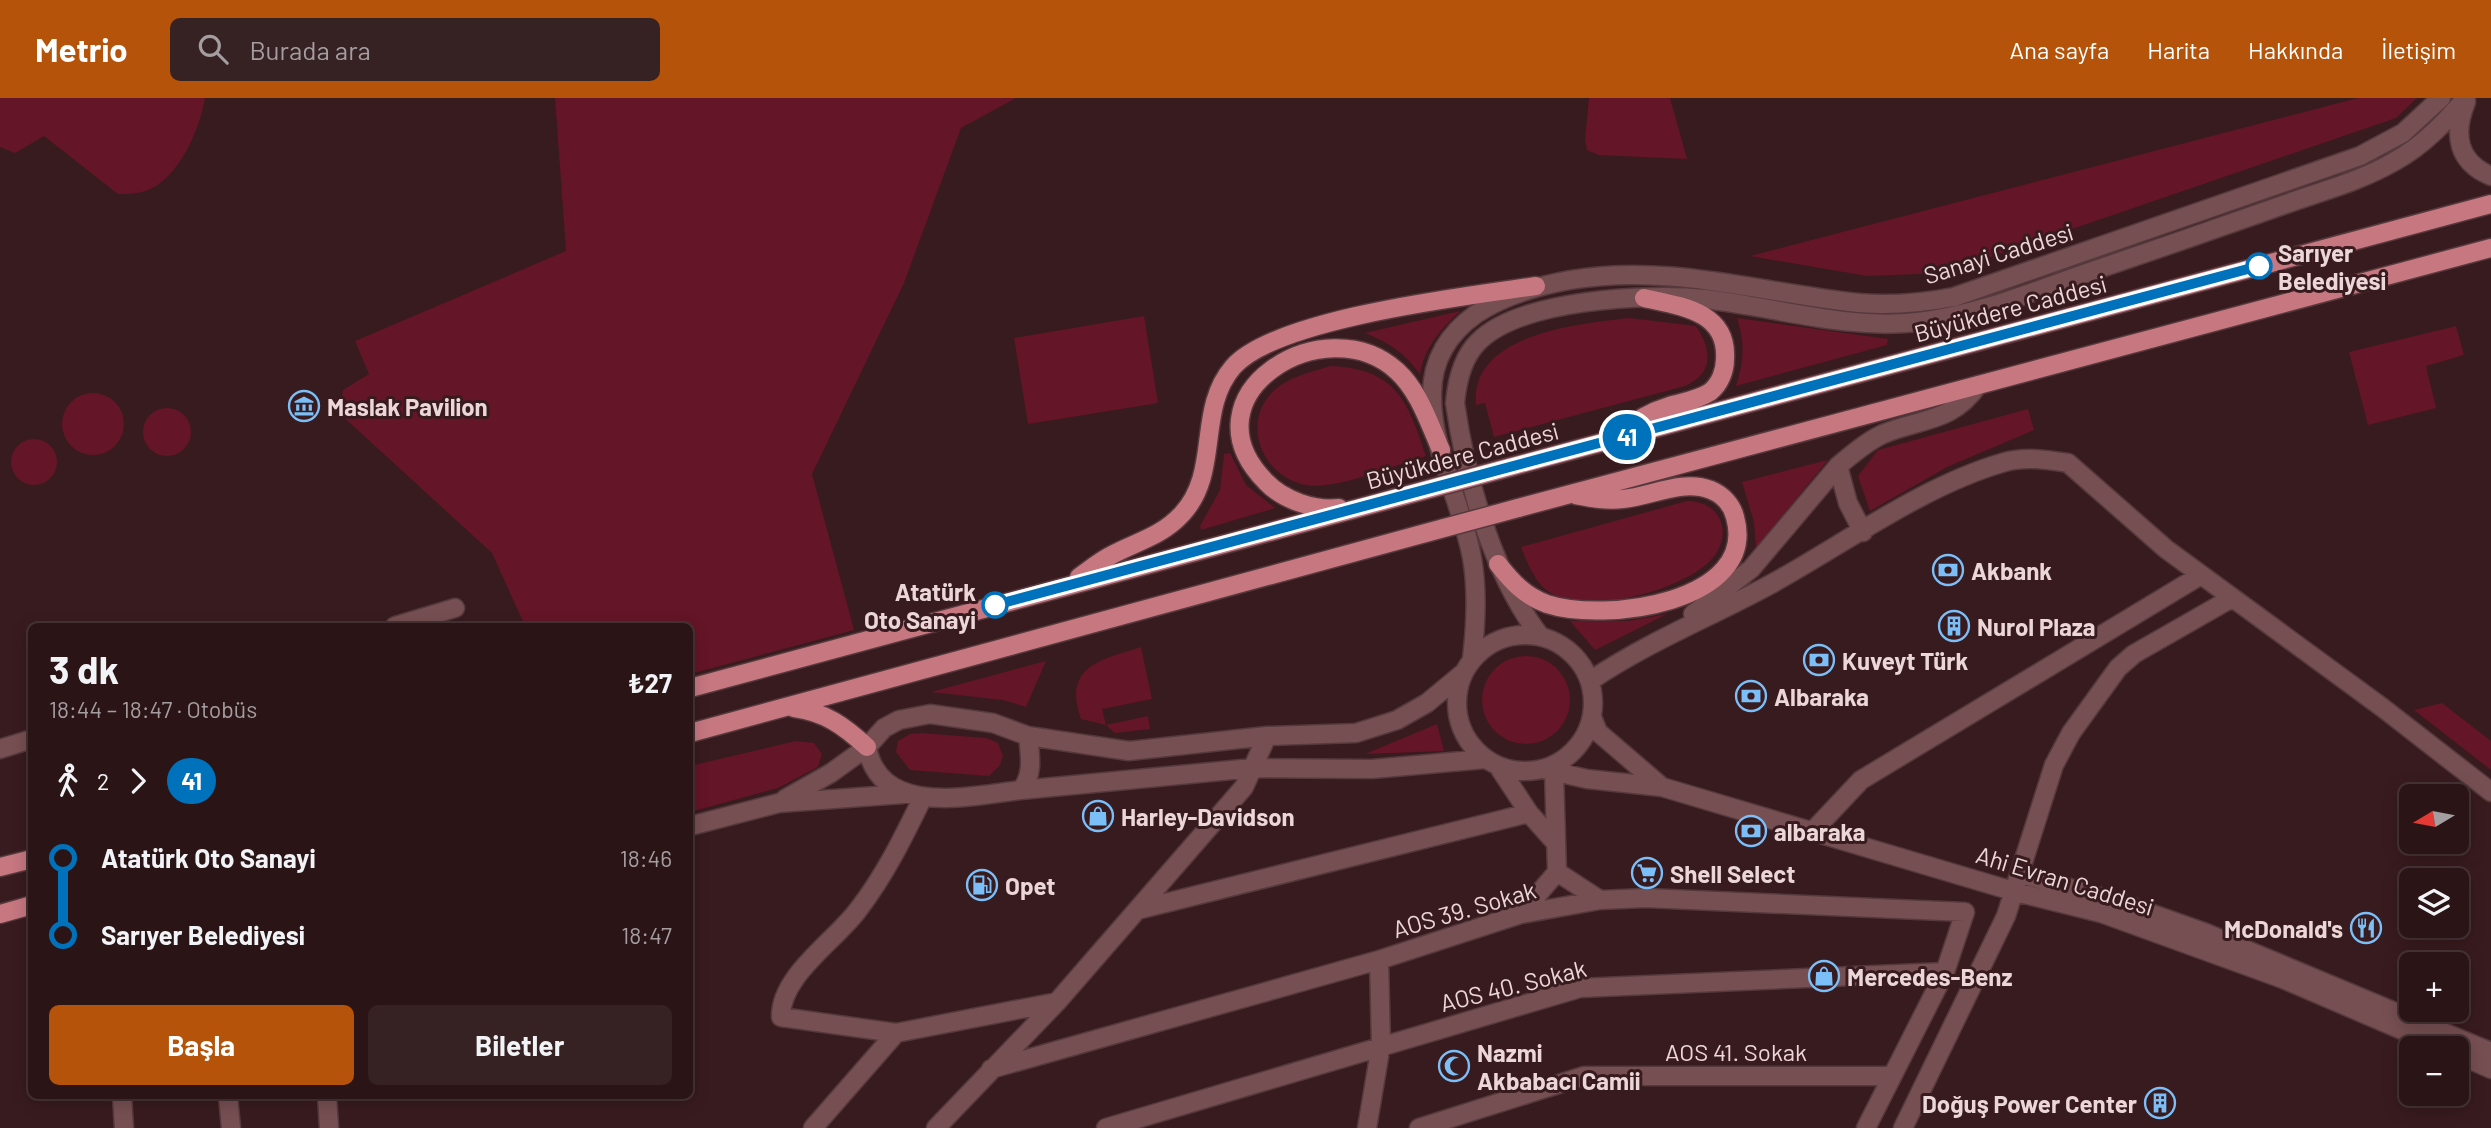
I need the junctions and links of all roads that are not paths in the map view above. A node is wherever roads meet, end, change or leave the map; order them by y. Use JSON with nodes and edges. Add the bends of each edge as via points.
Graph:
{"nodes":[{"id":1,"x":2441,"y":98,"type":"edge"},
{"id":2,"x":2467,"y":98,"type":"edge"},
{"id":3,"x":2491,"y":177,"type":"edge"},
{"id":4,"x":2491,"y":204,"type":"edge"},
{"id":5,"x":2491,"y":248,"type":"edge"},
{"id":6,"x":1536,"y":286,"type":"junction"},
{"id":7,"x":1644,"y":298,"type":"junction"},
{"id":8,"x":1978,"y":385,"type":"junction"},
{"id":9,"x":1610,"y":442,"type":"junction"},
{"id":10,"x":1441,"y":450,"type":"junction"},
{"id":11,"x":1838,"y":466,"type":"junction"},
{"id":12,"x":1572,"y":494,"type":"junction"},
{"id":13,"x":1371,"y":505,"type":"junction"},
{"id":14,"x":1863,"y":532,"type":"junction"},
{"id":15,"x":1498,"y":564,"type":"junction"},
{"id":16,"x":2201,"y":575,"type":"junction"},
{"id":17,"x":1070,"y":584,"type":"junction"},
{"id":18,"x":2232,"y":598,"type":"junction"},
{"id":19,"x":456,"y":608,"type":"dead end"},
{"id":20,"x":405,"y":623,"type":"edge"},
{"id":21,"x":1540,"y":636,"type":"junction"},
{"id":22,"x":1662,"y":636,"type":"junction"},
{"id":23,"x":1472,"y":658,"type":"junction"},
{"id":24,"x":1462,"y":674,"type":"junction"},
{"id":25,"x":1590,"y":681,"type":"junction"},
{"id":26,"x":693,"y":687,"type":"edge"},
{"id":27,"x":787,"y":707,"type":"junction"},
{"id":28,"x":1592,"y":717,"type":"junction"},
{"id":29,"x":693,"y":732,"type":"edge"},
{"id":30,"x":1028,"y":736,"type":"junction"},
{"id":31,"x":1267,"y":736,"type":"junction"},
{"id":32,"x":28,"y":740,"type":"edge"},
{"id":33,"x":867,"y":747,"type":"junction"},
{"id":34,"x":0,"y":749,"type":"edge"},
{"id":35,"x":1491,"y":762,"type":"junction"},
{"id":36,"x":1252,"y":768,"type":"junction"},
{"id":37,"x":1549,"y":771,"type":"junction"},
{"id":38,"x":1662,"y":787,"type":"junction"},
{"id":39,"x":1021,"y":790,"type":"junction"},
{"id":40,"x":2491,"y":792,"type":"edge"},
{"id":41,"x":903,"y":794,"type":"junction"},
{"id":42,"x":923,"y":797,"type":"junction"},
{"id":43,"x":779,"y":803,"type":"junction"},
{"id":44,"x":1529,"y":813,"type":"junction"},
{"id":45,"x":693,"y":825,"type":"edge"},
{"id":46,"x":1813,"y":831,"type":"junction"},
{"id":47,"x":1554,"y":841,"type":"junction"},
{"id":48,"x":28,"y":860,"type":"edge"},
{"id":49,"x":0,"y":867,"type":"edge"},
{"id":50,"x":1557,"y":872,"type":"junction"},
{"id":51,"x":2022,"y":874,"type":"junction"},
{"id":52,"x":2016,"y":892,"type":"junction"},
{"id":53,"x":1600,"y":900,"type":"junction"},
{"id":54,"x":28,"y":906,"type":"edge"},
{"id":55,"x":1137,"y":910,"type":"junction"},
{"id":56,"x":0,"y":914,"type":"edge"},
{"id":57,"x":1521,"y":914,"type":"junction"},
{"id":58,"x":1379,"y":960,"type":"junction"},
{"id":59,"x":1945,"y":972,"type":"junction"},
{"id":60,"x":1057,"y":1002,"type":"junction"},
{"id":61,"x":896,"y":1033,"type":"junction"},
{"id":62,"x":2416,"y":1036,"type":"edge"},
{"id":63,"x":1381,"y":1045,"type":"junction"},
{"id":64,"x":2491,"y":1052,"type":"edge"},
{"id":65,"x":2469,"y":1059,"type":"edge"},
{"id":66,"x":991,"y":1069,"type":"junction"},
{"id":67,"x":2491,"y":1069,"type":"edge"},
{"id":68,"x":1892,"y":1076,"type":"junction"},
{"id":69,"x":122,"y":1099,"type":"edge"},
{"id":70,"x":228,"y":1099,"type":"edge"},
{"id":71,"x":327,"y":1099,"type":"edge"},
{"id":72,"x":124,"y":1128,"type":"edge"},
{"id":73,"x":231,"y":1128,"type":"edge"},
{"id":74,"x":329,"y":1128,"type":"edge"},
{"id":75,"x":813,"y":1128,"type":"edge"},
{"id":76,"x":936,"y":1128,"type":"edge"},
{"id":77,"x":1107,"y":1128,"type":"edge"},
{"id":78,"x":1367,"y":1128,"type":"edge"},
{"id":79,"x":1419,"y":1128,"type":"edge"},
{"id":80,"x":1866,"y":1128,"type":"edge"},
{"id":81,"x":1903,"y":1128,"type":"edge"}],
"edges":[{"from":1,"to":6,"type":"street","name":"Sanayi Caddesi","via":[[2403,134],[2360,156],[1954,297],[1924,303],[1858,303],[1621,273]]},
{"from":2,"to":3,"type":"street","via":[[2459,121],[2459,143],[2466,160]]},
{"from":2,"to":7,"type":"street","name":"Sanayi Caddesi","via":[[2428,140],[2369,174],[2165,247],[1944,318],[1883,324],[1705,299]]},
{"from":4,"to":9,"type":"main road","name":"Büyükdere Caddesi"},
{"from":5,"to":8,"type":"main road"},
{"from":6,"to":10,"type":"street","name":"Sanayi Caddesi","via":[[1489,305],[1463,323],[1445,345],[1432,392]]},
{"from":6,"to":17,"type":"main road","via":[[1308,327],[1258,347],[1233,367],[1223,384],[1209,424],[1206,472],[1184,513],[1163,532],[1109,557]]},
{"from":7,"to":9,"type":"main road","via":[[1687,307],[1715,324],[1723,337],[1725,366],[1709,392],[1649,413]]},
{"from":7,"to":15,"type":"street","name":"Sanayi Caddesi","via":[[1545,310],[1508,323],[1479,341],[1466,359],[1457,382],[1458,426]]},
{"from":8,"to":11,"type":"street","via":[[1964,405],[1952,412],[1880,435]]},
{"from":8,"to":12,"type":"main road"},
{"from":9,"to":13,"type":"main road","name":"Büyükdere Caddesi","bridge":true},
{"from":10,"to":13,"type":"main road","via":[[1412,388],[1398,371],[1371,354],[1337,348],[1296,355],[1257,381],[1246,395],[1239,425],[1241,448],[1250,467],[1273,490],[1304,504],[1334,509]]},
{"from":10,"to":23,"type":"street","name":"Sanayi Caddesi","via":[[1471,557],[1476,598]]},
{"from":11,"to":14,"type":"street","via":[[1848,503]]},
{"from":11,"to":22,"type":"street","via":[[1751,569]]},
{"from":12,"to":15,"type":"main road","via":[[1597,500],[1682,486],[1714,491],[1734,512],[1739,531],[1737,551],[1712,579],[1667,602],[1634,610],[1597,612],[1547,604],[1529,596]]},
{"from":12,"to":27,"type":"main road","bridge":true},
{"from":13,"to":17,"type":"main road","name":"Büyükdere Caddesi"},
{"from":14,"to":16,"type":"street","via":[[1950,481],[2007,460],[2047,460],[2068,463]]},
{"from":14,"to":22,"type":"street","via":[[1727,608]]},
{"from":15,"to":21,"type":"street","name":"Sanayi Caddesi","via":[[1512,596]]},
{"from":16,"to":18,"type":"street"},
{"from":16,"to":46,"type":"street","via":[[1861,780]]},
{"from":17,"to":26,"type":"main road","name":"Büyükdere Caddesi"},
{"from":18,"to":40,"type":"street"},
{"from":18,"to":51,"type":"street","via":[[2150,643],[2118,668],[2054,765]]},
{"from":19,"to":20,"type":"street"},
{"from":21,"to":23,"type":"street","via":[[1503,637]]},
{"from":21,"to":25,"type":"street","via":[[1571,652]]},
{"from":22,"to":25,"type":"street"},
{"from":23,"to":24,"type":"street"},
{"from":24,"to":31,"type":"street","via":[[1397,720],[1356,733]]},
{"from":24,"to":35,"type":"street","via":[[1456,711],[1471,746]]},
{"from":25,"to":28,"type":"street"},
{"from":27,"to":29,"type":"main road"},
{"from":27,"to":33,"type":"main road","via":[[811,710],[842,723]]},
{"from":28,"to":37,"type":"street","via":[[1575,750]]},
{"from":28,"to":38,"type":"street","name":"Ahi Evran Caddesi","via":[[1598,732]]},
{"from":30,"to":31,"type":"street","via":[[1129,751]]},
{"from":30,"to":33,"type":"street","via":[[993,723],[930,714],[899,720],[884,728]]},
{"from":30,"to":39,"type":"street","via":[[1030,770]]},
{"from":31,"to":36,"type":"street"},
{"from":32,"to":34,"type":"street"},
{"from":33,"to":41,"type":"street","via":[[881,775]]},
{"from":33,"to":43,"type":"street"},
{"from":35,"to":36,"type":"street","via":[[1372,769]]},
{"from":35,"to":37,"type":"street","via":[[1520,772]]},
{"from":35,"to":44,"type":"street"},
{"from":36,"to":39,"type":"street"},
{"from":36,"to":55,"type":"street","via":[[1244,787]]},
{"from":37,"to":38,"type":"street","name":"Ahi Evran Caddesi"},
{"from":37,"to":47,"type":"street"},
{"from":38,"to":46,"type":"street","name":"Ahi Evran Caddesi"},
{"from":39,"to":42,"type":"street"},
{"from":41,"to":42,"type":"street"},
{"from":41,"to":43,"type":"street"},
{"from":42,"to":61,"type":"street","via":[[900,846],[859,910],[807,964],[781,1002],[781,1017]]},
{"from":43,"to":45,"type":"street"},
{"from":44,"to":47,"type":"street"},
{"from":44,"to":55,"type":"street"},
{"from":46,"to":52,"type":"street","name":"Ahi Evran Caddesi"},
{"from":47,"to":50,"type":"street"},
{"from":48,"to":49,"type":"main road"},
{"from":50,"to":53,"type":"street"},
{"from":50,"to":57,"type":"street"},
{"from":51,"to":52,"type":"street"},
{"from":51,"to":64,"type":"street","name":"Ahi Evran Caddesi","via":[[2206,933]]},
{"from":52,"to":62,"type":"street","name":"Ahi Evran Caddesi","via":[[2133,924],[2283,979]]},
{"from":52,"to":81,"type":"street"},
{"from":53,"to":57,"type":"street","name":"AOS 39. Sokak"},
{"from":53,"to":59,"type":"street","name":"AOS 39. Sokak","via":[[1646,898],[1965,912]]},
{"from":54,"to":56,"type":"main road"},
{"from":55,"to":60,"type":"street"},
{"from":57,"to":58,"type":"street","name":"AOS 39. Sokak"},
{"from":58,"to":63,"type":"street"},
{"from":58,"to":66,"type":"street","name":"AOS 39. Sokak"},
{"from":59,"to":63,"type":"street","name":"AOS 40. Sokak","via":[[1580,988]]},
{"from":59,"to":68,"type":"street"},
{"from":60,"to":61,"type":"street"},
{"from":60,"to":66,"type":"street"},
{"from":61,"to":75,"type":"street"},
{"from":63,"to":77,"type":"street","name":"AOS 40. Sokak"},
{"from":63,"to":78,"type":"street"},
{"from":65,"to":67,"type":"street"},
{"from":66,"to":76,"type":"street"},
{"from":68,"to":79,"type":"street","name":"AOS 41. Sokak","via":[[1584,1076]]},
{"from":68,"to":80,"type":"street"},
{"from":69,"to":72,"type":"street"},
{"from":70,"to":73,"type":"street"},
{"from":71,"to":74,"type":"street"}]}
